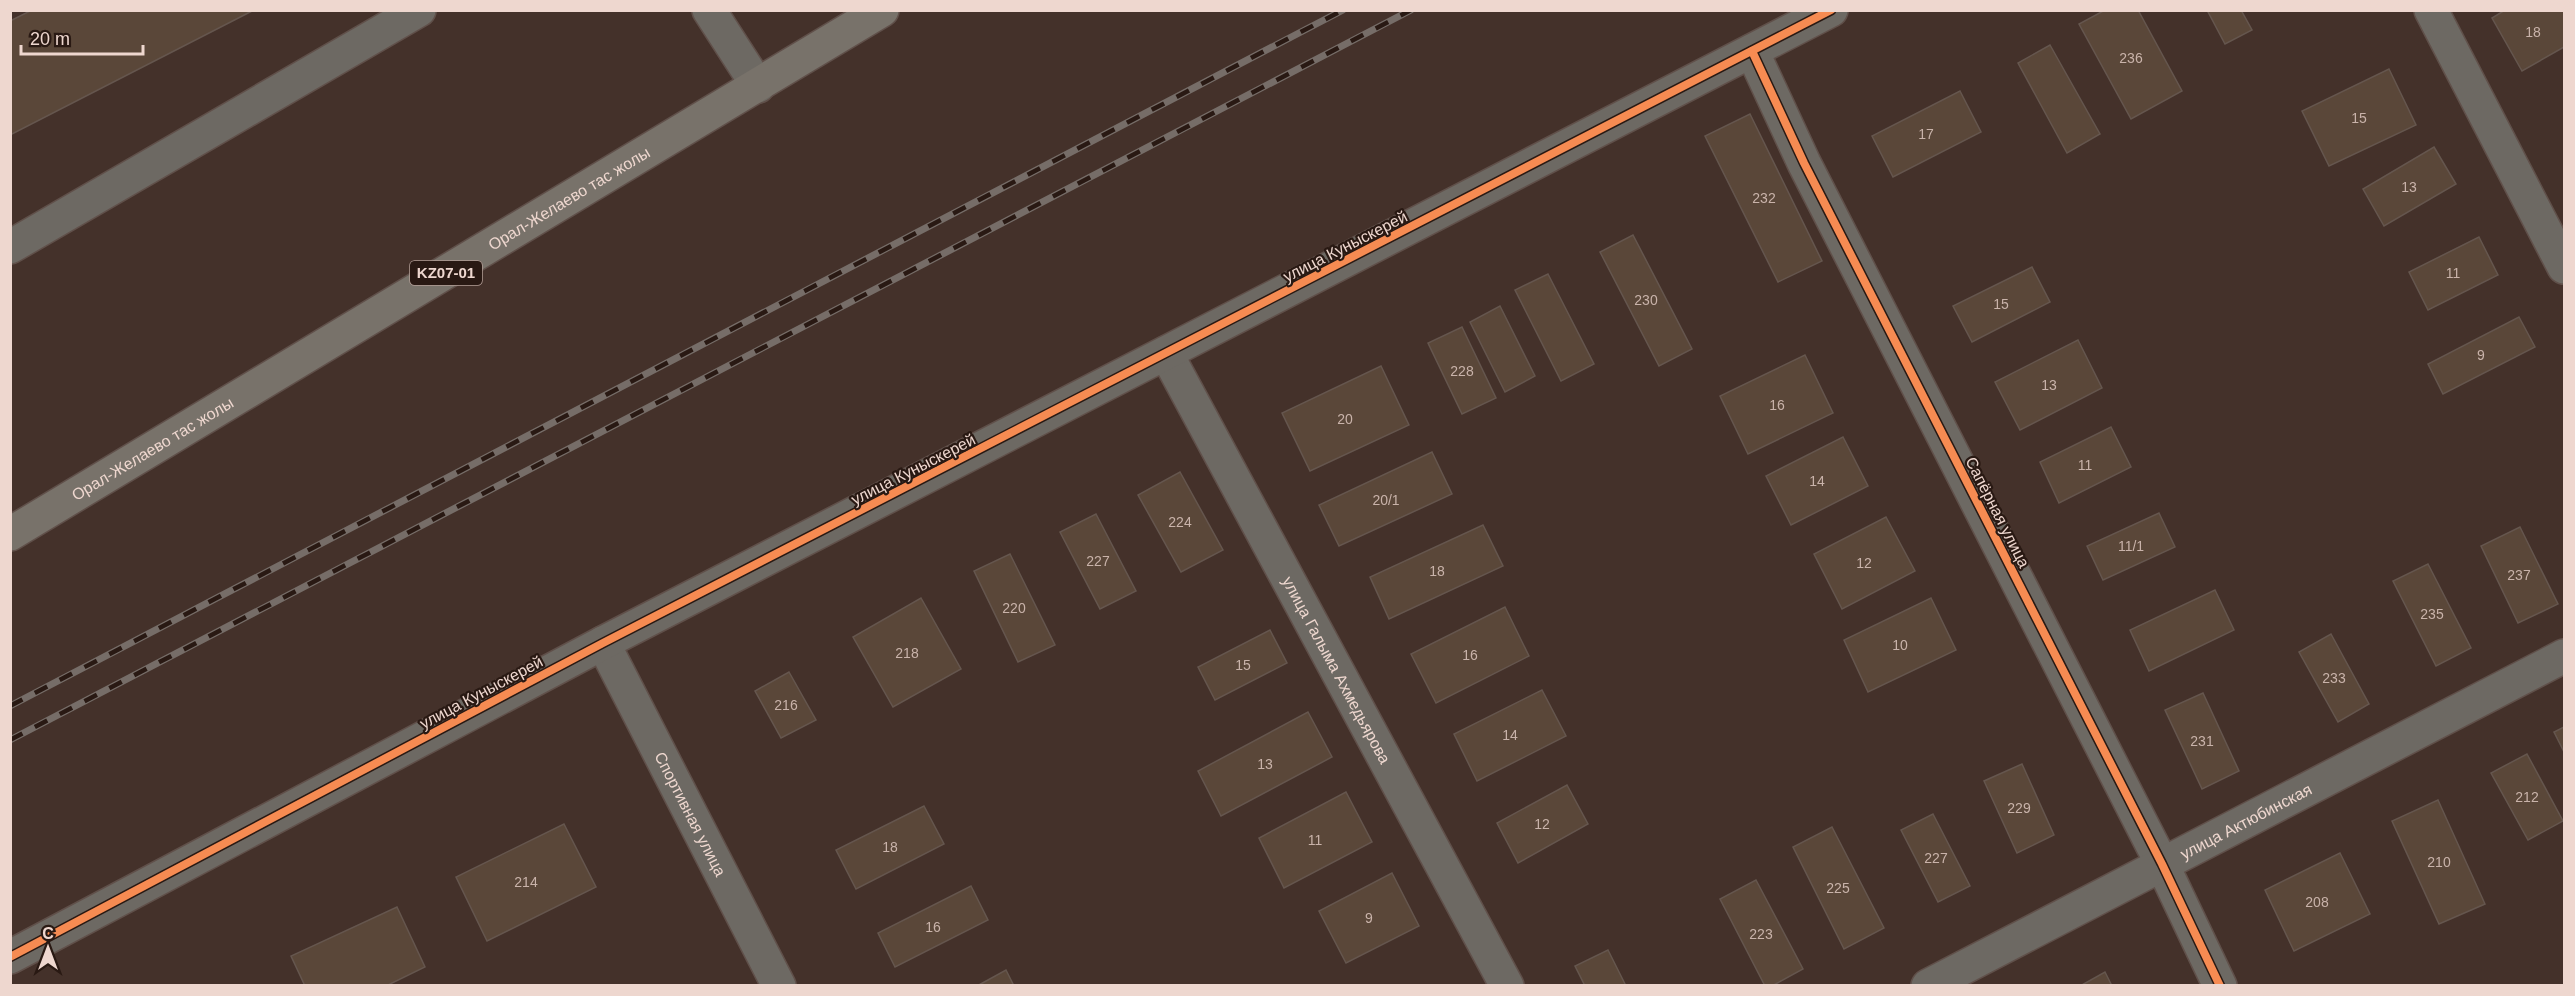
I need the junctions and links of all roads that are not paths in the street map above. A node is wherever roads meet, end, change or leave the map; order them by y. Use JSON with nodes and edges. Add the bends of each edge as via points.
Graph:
{"nodes":[{"id":1,"x":419,"y":10,"type":"edge"},
{"id":2,"x":709,"y":10,"type":"edge"},
{"id":3,"x":882,"y":10,"type":"edge"},
{"id":4,"x":1831,"y":10,"type":"edge"},
{"id":5,"x":2431,"y":10,"type":"edge"},
{"id":6,"x":1752,"y":51,"type":"junction"},
{"id":7,"x":758,"y":86,"type":"junction"},
{"id":8,"x":10,"y":248,"type":"edge"},
{"id":9,"x":2565,"y":267,"type":"edge"},
{"id":10,"x":1166,"y":353,"type":"junction"},
{"id":11,"x":10,"y":534,"type":"edge"},
{"id":12,"x":603,"y":643,"type":"junction"},
{"id":13,"x":2565,"y":656,"type":"edge"},
{"id":14,"x":2162,"y":864,"type":"junction"},
{"id":15,"x":10,"y":957,"type":"edge"},
{"id":16,"x":779,"y":986,"type":"edge"},
{"id":17,"x":1507,"y":986,"type":"edge"},
{"id":18,"x":1928,"y":986,"type":"edge"},
{"id":19,"x":2220,"y":986,"type":"edge"}],
"edges":[{"from":1,"to":8,"type":"street"},
{"from":2,"to":7,"type":"street"},
{"from":3,"to":7,"type":"main road","name":"Орал-Желаево тас жолы","number":"KZ07-01"},
{"from":4,"to":6,"type":"street","name":"улица Куныскерей"},
{"from":5,"to":9,"type":"street"},
{"from":6,"to":10,"type":"street","name":"улица Куныскерей"},
{"from":6,"to":14,"type":"street","name":"Сапёрная улица","via":[[1804,163]]},
{"from":7,"to":11,"type":"main road","name":"Орал-Желаево тас жолы","number":"KZ07-01"},
{"from":10,"to":12,"type":"street","name":"улица Куныскерей"},
{"from":10,"to":17,"type":"street","name":"улица Галыма Ахмедьярова"},
{"from":12,"to":15,"type":"street","name":"улица Куныскерей"},
{"from":12,"to":16,"type":"street","name":"Спортивная улица"},
{"from":13,"to":14,"type":"street","name":"улица Актюбинская"},
{"from":14,"to":18,"type":"street","name":"улица Актюбинская"},
{"from":14,"to":19,"type":"street","name":"Сапёрная улица"}]}
